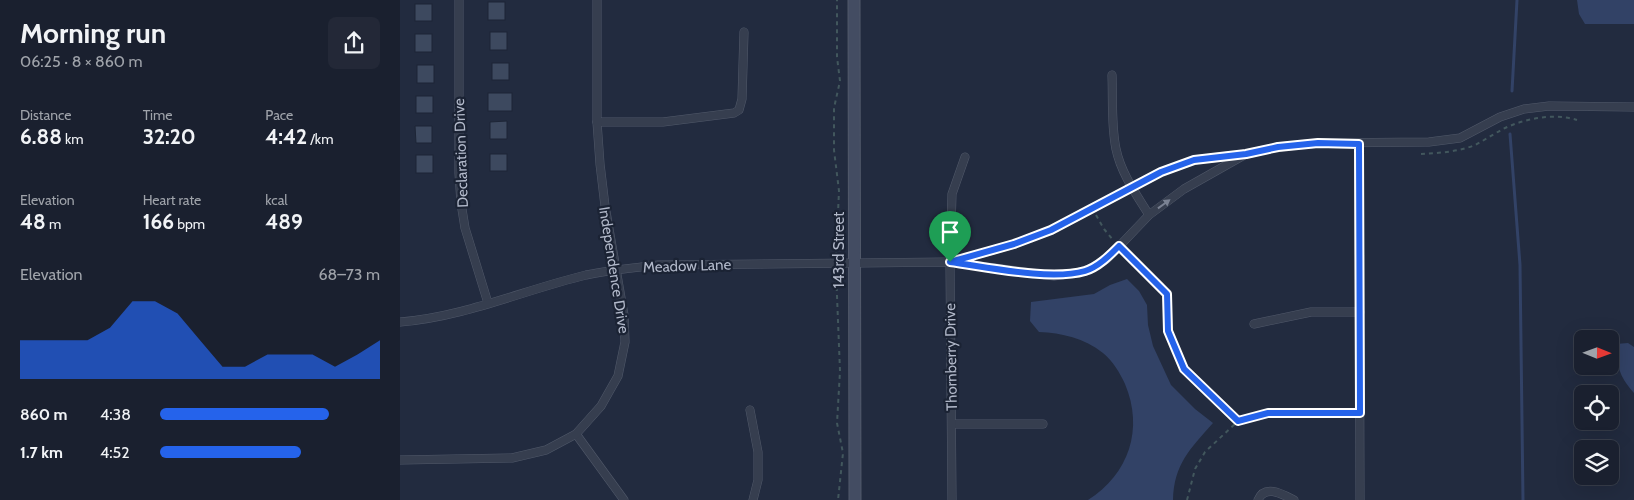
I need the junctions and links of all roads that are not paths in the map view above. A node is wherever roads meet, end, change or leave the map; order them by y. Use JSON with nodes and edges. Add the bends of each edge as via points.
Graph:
{"nodes":[{"id":1,"x":459,"y":0,"type":"edge"},
{"id":2,"x":597,"y":0,"type":"edge"},
{"id":3,"x":854,"y":0,"type":"edge"},
{"id":4,"x":744,"y":32,"type":"dead end"},
{"id":5,"x":1112,"y":75,"type":"dead end"},
{"id":6,"x":1634,"y":107,"type":"edge"},
{"id":7,"x":597,"y":122,"type":"junction"},
{"id":8,"x":1359,"y":144,"type":"junction"},
{"id":9,"x":1246,"y":154,"type":"junction"},
{"id":10,"x":966,"y":157,"type":"dead end"},
{"id":11,"x":1132,"y":188,"type":"junction"},
{"id":12,"x":1149,"y":215,"type":"junction"},
{"id":13,"x":950,"y":262,"type":"junction"},
{"id":14,"x":854,"y":263,"type":"junction"},
{"id":15,"x":616,"y":270,"type":"junction"},
{"id":16,"x":488,"y":303,"type":"junction"},
{"id":17,"x":1360,"y":312,"type":"junction"},
{"id":18,"x":400,"y":322,"type":"edge"},
{"id":19,"x":1254,"y":324,"type":"dead end"},
{"id":20,"x":750,"y":410,"type":"dead end"},
{"id":21,"x":952,"y":424,"type":"junction"},
{"id":22,"x":1043,"y":424,"type":"dead end"},
{"id":23,"x":576,"y":434,"type":"junction"},
{"id":24,"x":400,"y":460,"type":"edge"},
{"id":25,"x":624,"y":500,"type":"edge"},
{"id":26,"x":753,"y":500,"type":"edge"},
{"id":27,"x":855,"y":500,"type":"edge"},
{"id":28,"x":952,"y":500,"type":"edge"},
{"id":29,"x":1258,"y":500,"type":"edge"},
{"id":30,"x":1294,"y":500,"type":"edge"},
{"id":31,"x":1360,"y":500,"type":"edge"}],
"edges":[{"from":1,"to":16,"type":"street","name":"Declaration Drive","via":[[461,203],[465,228]]},
{"from":2,"to":7,"type":"street","name":"Independence Drive"},
{"from":3,"to":14,"type":"street","name":"143rd Street"},
{"from":4,"to":7,"type":"street","via":[[739,110],[663,122]]},
{"from":5,"to":11,"type":"street","via":[[1116,149]]},
{"from":6,"to":8,"type":"street","name":"Meadow Lane","via":[[1549,106],[1524,109],[1500,117],[1460,138]]},
{"from":7,"to":15,"type":"street","name":"Independence Drive","via":[[605,206]]},
{"from":8,"to":9,"type":"street","name":"Meadow Lane","via":[[1318,143]]},
{"from":8,"to":17,"type":"street"},
{"from":9,"to":11,"type":"street","name":"Meadow Lane","via":[[1194,160],[1161,172]]},
{"from":12,"to":9,"type":"street","name":"Meadow Lane","one_way":true,"via":[[1184,189]]},
{"from":10,"to":13,"type":"street","name":"Thornberry Drive","via":[[952,194]]},
{"from":11,"to":12,"type":"street"},
{"from":11,"to":13,"type":"street","name":"Meadow Lane","via":[[1041,234]]},
{"from":12,"to":13,"type":"street","name":"Meadow Lane","via":[[1107,259],[1086,271],[1054,276]]},
{"from":13,"to":14,"type":"street","name":"Meadow Lane"},
{"from":13,"to":21,"type":"street","name":"Thornberry Drive"},
{"from":14,"to":15,"type":"street","name":"Meadow Lane","via":[[658,265]]},
{"from":14,"to":27,"type":"street","name":"143rd Street"},
{"from":15,"to":16,"type":"street","name":"Meadow Lane"},
{"from":15,"to":23,"type":"street","name":"Independence Drive","via":[[625,342],[618,376],[601,406]]},
{"from":16,"to":18,"type":"street","name":"Meadow Lane","via":[[449,314]]},
{"from":17,"to":19,"type":"street","via":[[1312,312]]},
{"from":17,"to":31,"type":"street"},
{"from":20,"to":26,"type":"street","via":[[758,452],[758,480]]},
{"from":21,"to":22,"type":"street"},
{"from":21,"to":28,"type":"street","name":"Thornberry Drive"},
{"from":23,"to":24,"type":"street","name":"Independence Drive","via":[[546,450],[512,458]]},
{"from":23,"to":25,"type":"street"},
{"from":29,"to":30,"type":"street","via":[[1266,491],[1273,491]]}]}
